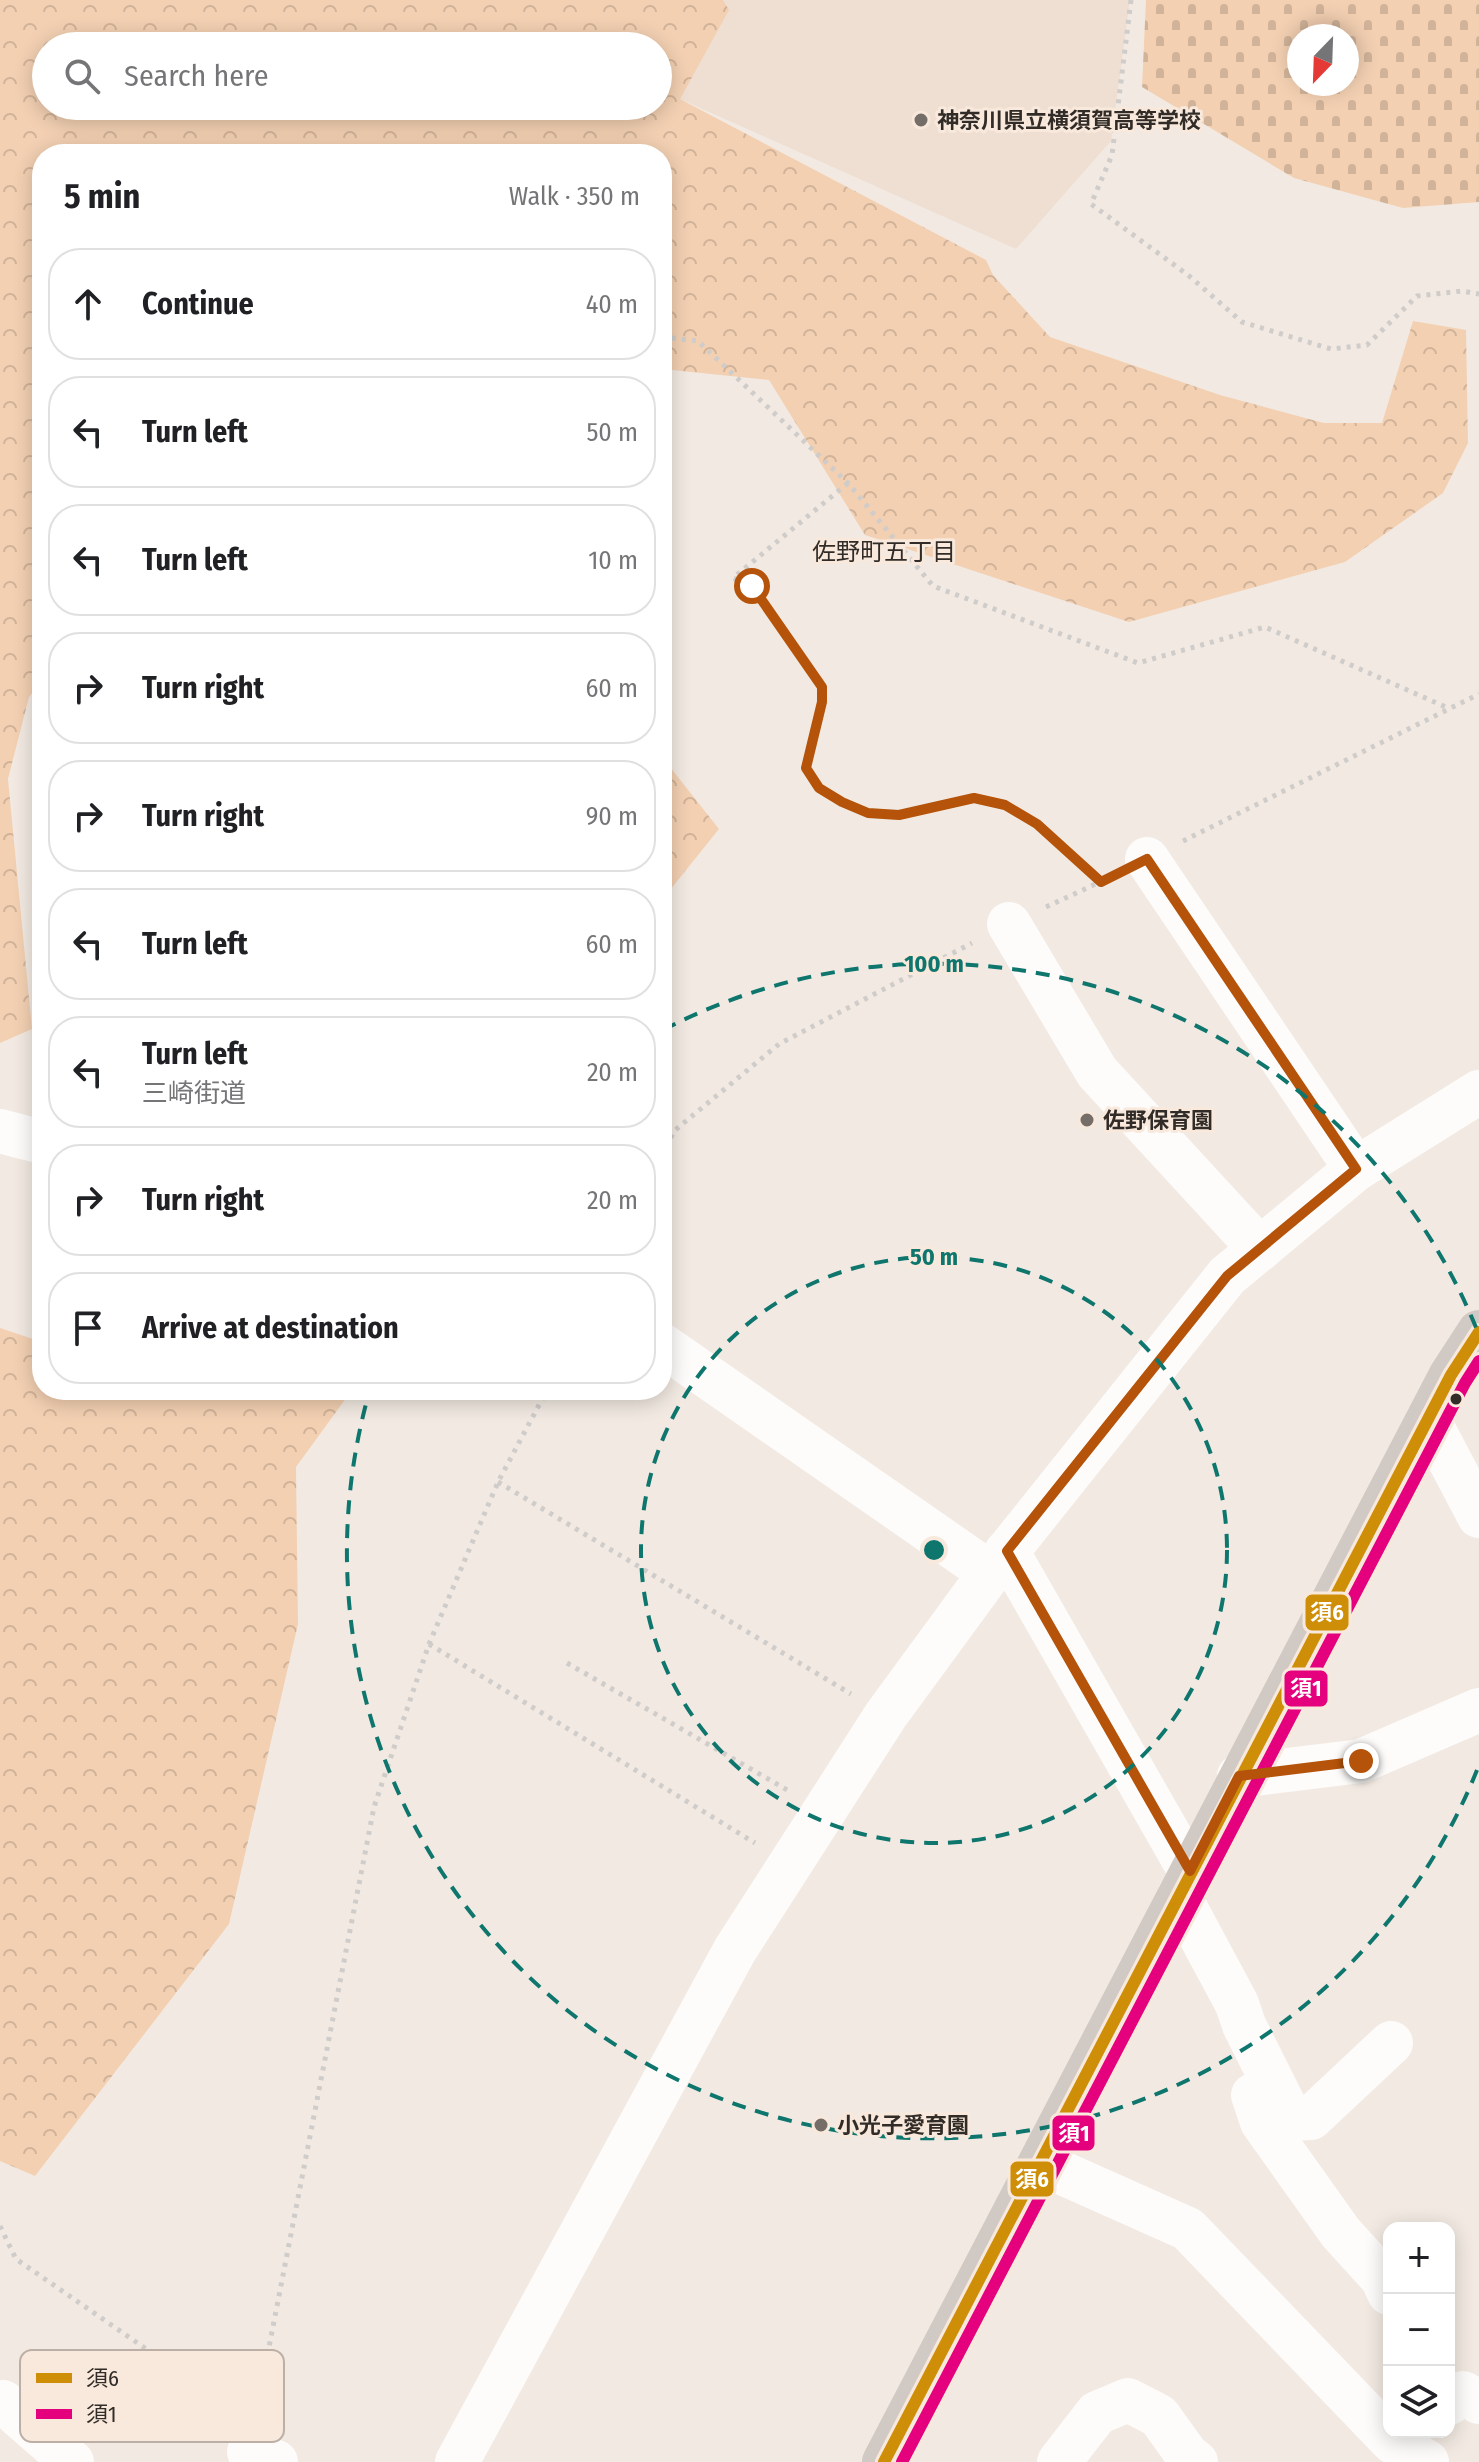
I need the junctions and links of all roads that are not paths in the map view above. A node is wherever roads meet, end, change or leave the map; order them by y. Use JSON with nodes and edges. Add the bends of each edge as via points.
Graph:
{"nodes":[{"id":1,"x":1147,"y":859,"type":"road end"},
{"id":2,"x":1009,"y":924,"type":"road end"},
{"id":3,"x":1479,"y":1092,"type":"edge"},
{"id":4,"x":0,"y":1131,"type":"edge"},
{"id":5,"x":32,"y":1139,"type":"edge"},
{"id":6,"x":1356,"y":1169,"type":"junction"},
{"id":7,"x":1260,"y":1249,"type":"junction"},
{"id":8,"x":1479,"y":1332,"type":"edge"},
{"id":9,"x":672,"y":1351,"type":"edge"},
{"id":10,"x":1428,"y":1419,"type":"junction"},
{"id":11,"x":1479,"y":1516,"type":"edge"},
{"id":12,"x":999,"y":1562,"type":"junction"},
{"id":13,"x":1479,"y":1710,"type":"edge"},
{"id":14,"x":1239,"y":1776,"type":"junction"},
{"id":15,"x":1184,"y":1883,"type":"junction"},
{"id":16,"x":1244,"y":2025,"type":"junction"},
{"id":17,"x":1391,"y":2043,"type":"dead end"},
{"id":18,"x":1040,"y":2163,"type":"junction"},
{"id":19,"x":1383,"y":2280,"type":"edge"},
{"id":20,"x":3,"y":2402,"type":"dead end"},
{"id":21,"x":20,"y":2417,"type":"edge"},
{"id":22,"x":49,"y":2442,"type":"edge"},
{"id":23,"x":1398,"y":2450,"type":"edge"},
{"id":24,"x":72,"y":2462,"type":"edge"},
{"id":25,"x":457,"y":2462,"type":"edge"},
{"id":26,"x":884,"y":2462,"type":"edge"},
{"id":27,"x":1059,"y":2462,"type":"edge"},
{"id":28,"x":1196,"y":2462,"type":"edge"}],
"edges":[{"from":1,"to":6,"type":"street"},
{"from":2,"to":7,"type":"street","via":[[1097,1072]]},
{"from":3,"to":6,"type":"street"},
{"from":4,"to":5,"type":"street"},
{"from":6,"to":7,"type":"street"},
{"from":7,"to":12,"type":"street","via":[[1227,1276]]},
{"from":8,"to":10,"type":"main road"},
{"from":9,"to":12,"type":"street"},
{"from":10,"to":11,"type":"street"},
{"from":10,"to":14,"type":"main road"},
{"from":12,"to":15,"type":"street"},
{"from":12,"to":25,"type":"street","via":[[886,1715],[735,1950]]},
{"from":13,"to":14,"type":"street","via":[[1361,1761]]},
{"from":14,"to":15,"type":"main road"},
{"from":15,"to":16,"type":"street"},
{"from":15,"to":18,"type":"main road"},
{"from":16,"to":17,"type":"street","via":[[1291,2119],[1311,2118]]},
{"from":16,"to":19,"type":"street","via":[[1238,2056],[1262,2122],[1341,2233]]},
{"from":18,"to":23,"type":"street","via":[[1188,2229]]},
{"from":18,"to":26,"type":"main road"},
{"from":20,"to":21,"type":"street"},
{"from":22,"to":24,"type":"street"},
{"from":27,"to":28,"type":"street","via":[[1097,2413],[1128,2400],[1159,2416]]}]}
